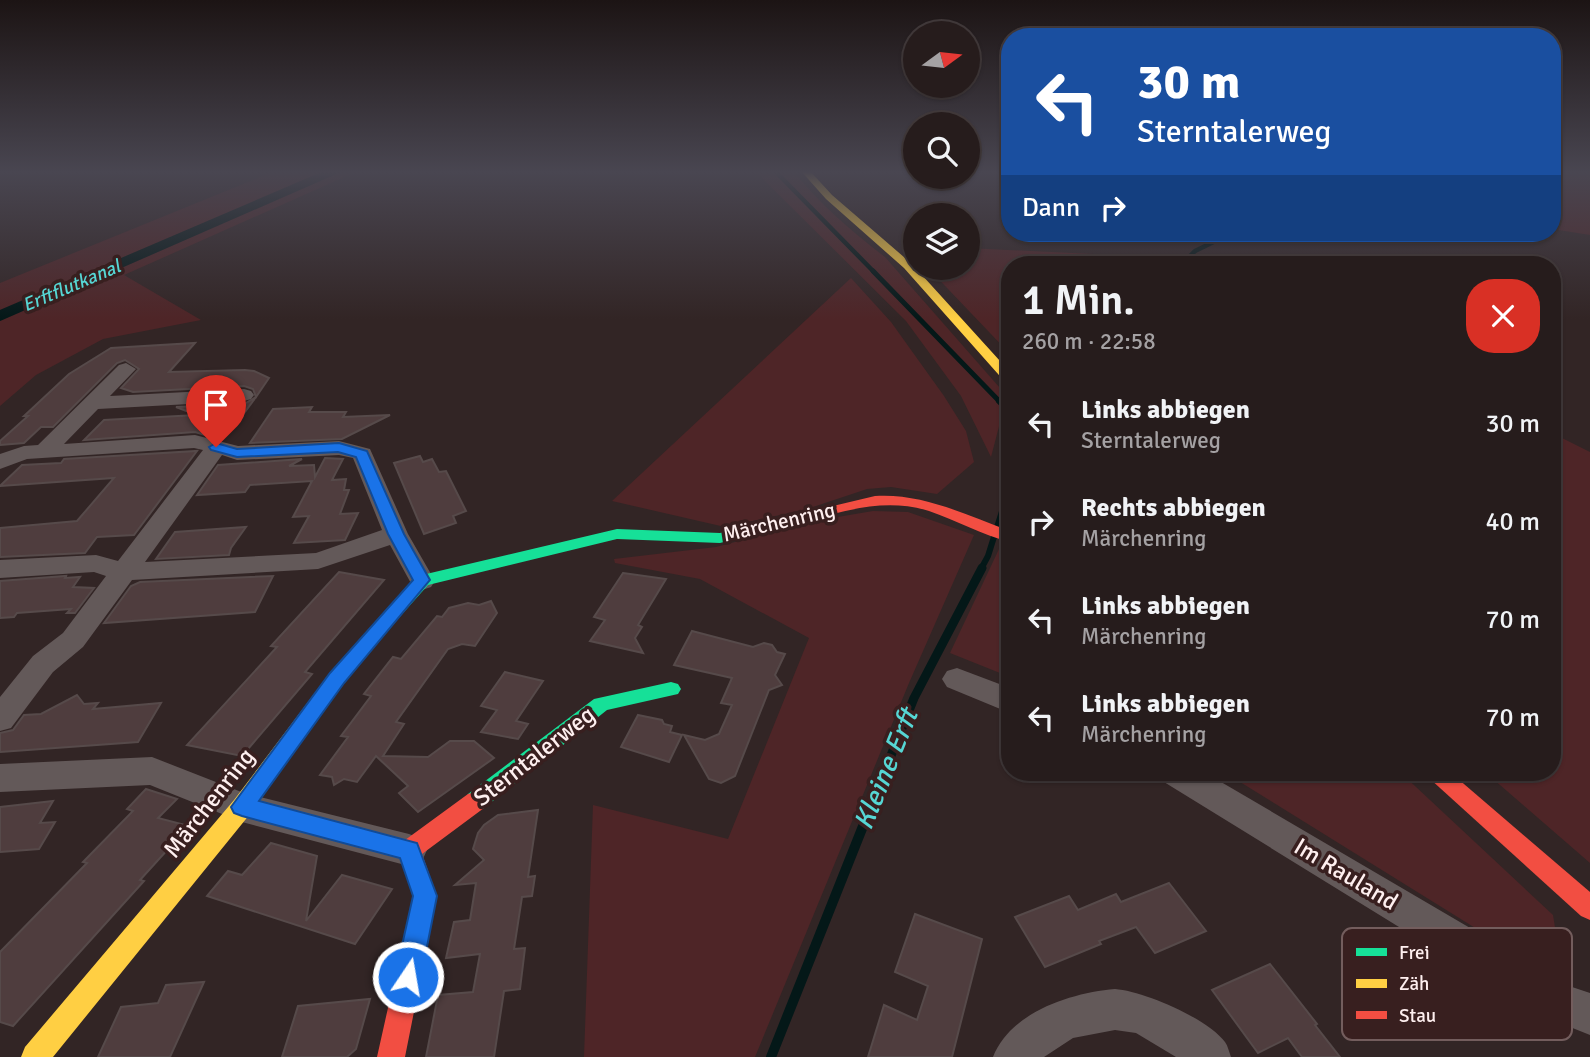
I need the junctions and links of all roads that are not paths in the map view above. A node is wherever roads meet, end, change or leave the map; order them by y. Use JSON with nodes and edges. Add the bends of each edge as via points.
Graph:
{"nodes":[{"id":1,"x":856,"y":220,"type":"edge"},
{"id":2,"x":126,"y":369,"type":"dead end"},
{"id":3,"x":1001,"y":370,"type":"edge"},
{"id":4,"x":244,"y":395,"type":"dead end"},
{"id":5,"x":94,"y":403,"type":"junction"},
{"id":6,"x":216,"y":447,"type":"junction"},
{"id":7,"x":45,"y":451,"type":"junction"},
{"id":8,"x":0,"y":461,"type":"edge"},
{"id":9,"x":396,"y":534,"type":"junction"},
{"id":10,"x":1001,"y":534,"type":"edge"},
{"id":11,"x":0,"y":569,"type":"edge"},
{"id":12,"x":121,"y":572,"type":"junction"},
{"id":13,"x":422,"y":580,"type":"junction"},
{"id":14,"x":957,"y":679,"type":"dead end"},
{"id":15,"x":671,"y":689,"type":"dead end"},
{"id":16,"x":1001,"y":697,"type":"edge"},
{"id":17,"x":0,"y":719,"type":"edge"},
{"id":18,"x":0,"y":778,"type":"edge"},
{"id":19,"x":1192,"y":781,"type":"edge"},
{"id":20,"x":1446,"y":781,"type":"edge"},
{"id":21,"x":242,"y":807,"type":"junction"},
{"id":22,"x":409,"y":850,"type":"junction"},
{"id":23,"x":1590,"y":908,"type":"edge"},
{"id":24,"x":1435,"y":928,"type":"edge"},
{"id":25,"x":1572,"y":1008,"type":"edge"},
{"id":26,"x":1590,"y":1014,"type":"edge"},
{"id":27,"x":35,"y":1057,"type":"edge"},
{"id":28,"x":391,"y":1057,"type":"edge"},
{"id":29,"x":1014,"y":1057,"type":"edge"},
{"id":30,"x":1210,"y":1057,"type":"edge"}],
"edges":[{"from":1,"to":3,"type":"street","via":[[908,266]]},
{"from":2,"to":5,"type":"street"},
{"from":4,"to":5,"type":"street"},
{"from":5,"to":7,"type":"street"},
{"from":6,"to":7,"type":"street","via":[[195,441]]},
{"from":6,"to":9,"type":"street","via":[[237,453],[339,447],[362,454]]},
{"from":6,"to":12,"type":"street"},
{"from":7,"to":8,"type":"street"},
{"from":9,"to":12,"type":"street","via":[[318,561]]},
{"from":9,"to":13,"type":"street"},
{"from":10,"to":13,"type":"street","name":"Märchenring","via":[[911,502],[887,500],[720,538],[617,534]]},
{"from":11,"to":12,"type":"street","via":[[96,563]]},
{"from":12,"to":17,"type":"street","via":[[73,640],[43,664]]},
{"from":13,"to":21,"type":"street","name":"Märchenring","via":[[337,678]]},
{"from":14,"to":16,"type":"street"},
{"from":15,"to":22,"type":"street","name":"Sterntalerweg","via":[[601,704]]},
{"from":18,"to":21,"type":"street","via":[[152,771]]},
{"from":19,"to":24,"type":"street","name":"Im Rauland"},
{"from":20,"to":23,"type":"street"},
{"from":21,"to":22,"type":"street"},
{"from":21,"to":27,"type":"street","name":"Märchenring"},
{"from":22,"to":28,"type":"street","via":[[425,896]]},
{"from":25,"to":26,"type":"street","name":"Im Rauland"},
{"from":29,"to":30,"type":"street","via":[[1027,1042],[1085,1012],[1132,1011],[1197,1044]]}]}
